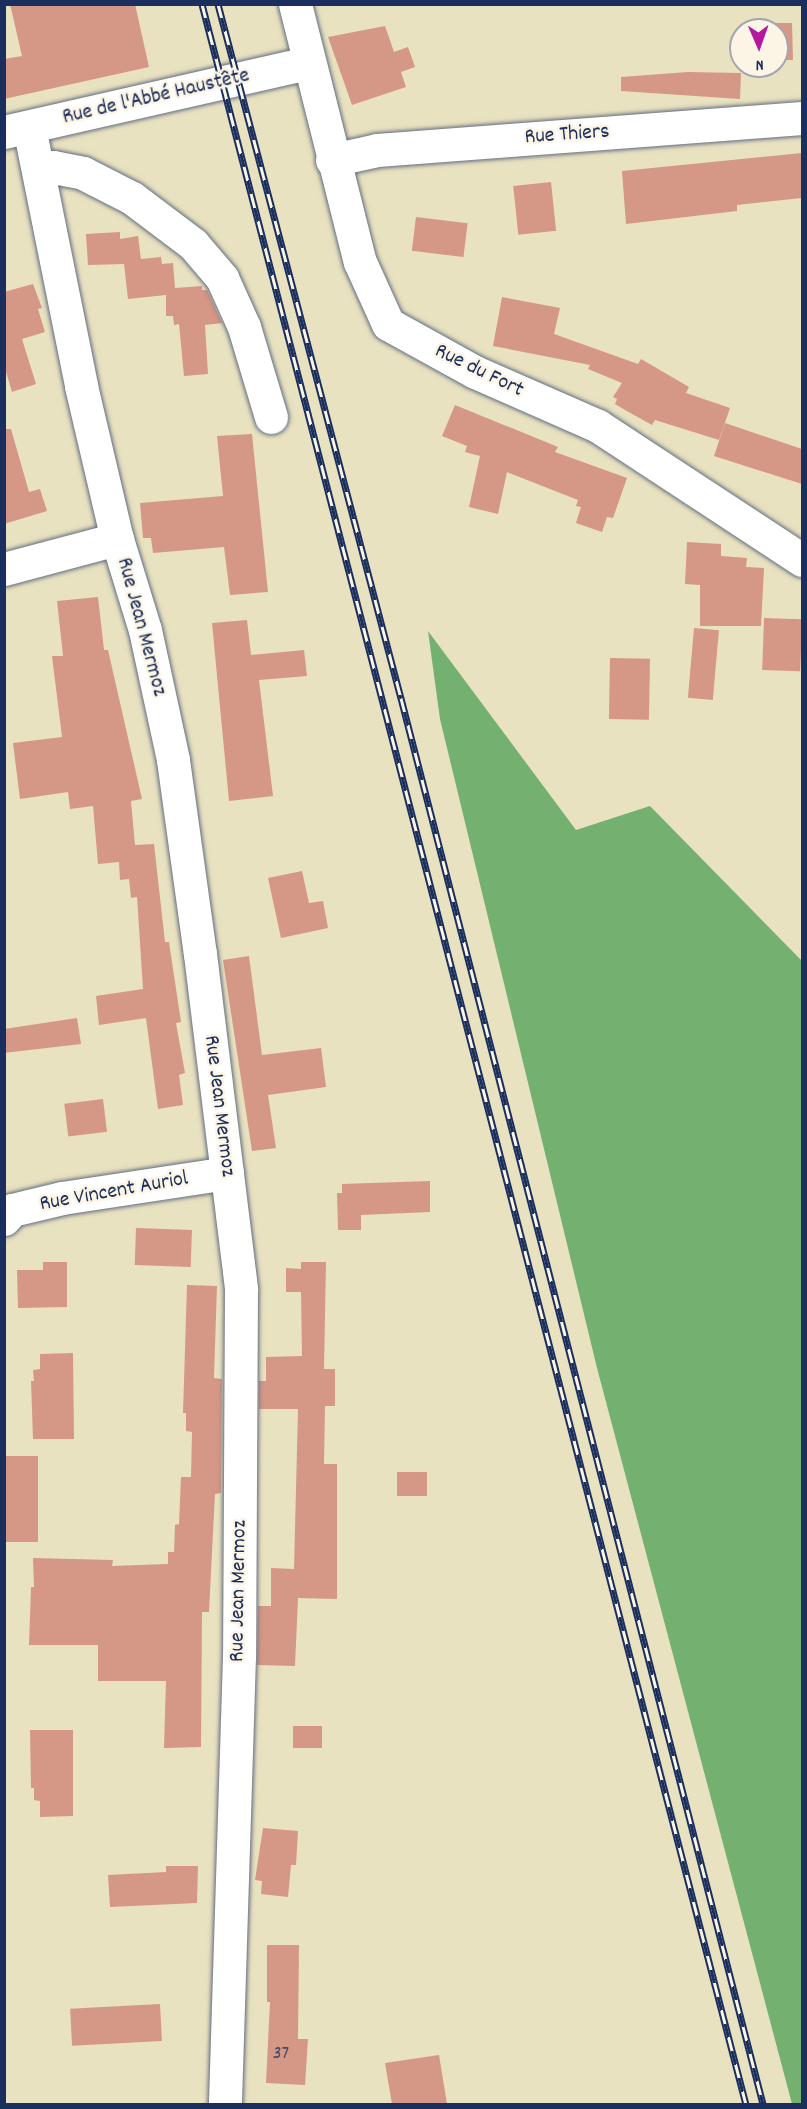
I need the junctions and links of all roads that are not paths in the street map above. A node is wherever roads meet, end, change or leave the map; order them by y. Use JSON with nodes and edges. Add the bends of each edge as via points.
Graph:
{"nodes":[{"id":1,"x":295,"y":4,"type":"edge"},
{"id":2,"x":307,"y":63,"type":"junction"},
{"id":3,"x":802,"y":118,"type":"edge"},
{"id":4,"x":17,"y":129,"type":"edge"},
{"id":5,"x":332,"y":160,"type":"junction"},
{"id":6,"x":39,"y":170,"type":"junction"},
{"id":7,"x":271,"y":417,"type":"dead end"},
{"id":8,"x":117,"y":539,"type":"junction"},
{"id":9,"x":802,"y":560,"type":"edge"},
{"id":10,"x":4,"y":568,"type":"edge"},
{"id":11,"x":227,"y":1173,"type":"junction"},
{"id":12,"x":4,"y":1219,"type":"edge"},
{"id":13,"x":225,"y":2104,"type":"edge"}],
"edges":[{"from":1,"to":2,"type":"street","name":"Rue du Fort"},
{"from":2,"to":4,"type":"street","name":"Rue de l'Abbé Haustête"},
{"from":2,"to":5,"type":"street","name":"Rue du Fort"},
{"from":3,"to":5,"type":"street","name":"Rue Thiers","via":[[377,150]]},
{"from":4,"to":6,"type":"street","name":"Rue Jean Mermoz"},
{"from":5,"to":9,"type":"street","name":"Rue du Fort","via":[[360,262],[388,324],[475,372],[598,426]]},
{"from":6,"to":7,"type":"street","via":[[53,167],[83,173],[132,198],[194,244],[222,278],[240,317]]},
{"from":6,"to":8,"type":"street","name":"Rue Jean Mermoz","via":[[81,386]]},
{"from":8,"to":10,"type":"street"},
{"from":8,"to":11,"type":"street","name":"Rue Jean Mermoz","via":[[146,630],[173,760]]},
{"from":11,"to":12,"type":"street","name":"Rue Vincent Auriol","via":[[62,1198],[12,1210]]},
{"from":11,"to":13,"type":"street","name":"Rue Jean Mermoz","via":[[241,1288],[241,1459]]}]}
